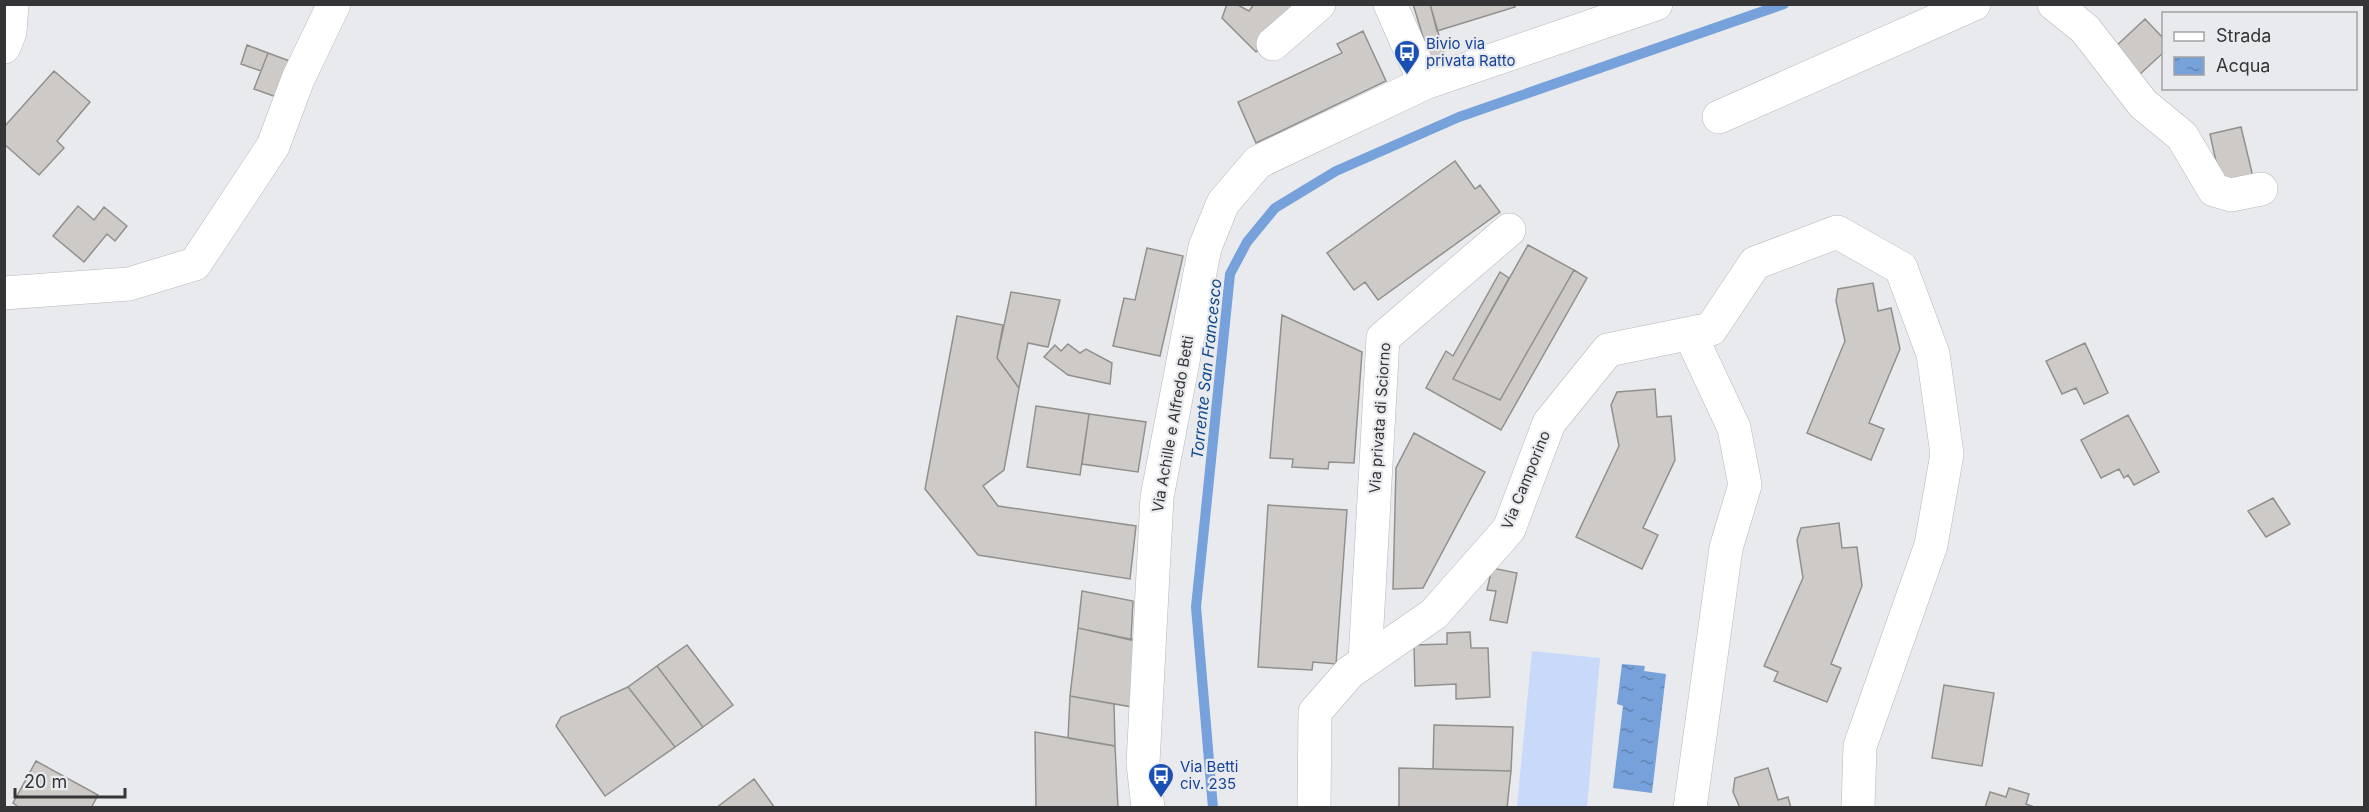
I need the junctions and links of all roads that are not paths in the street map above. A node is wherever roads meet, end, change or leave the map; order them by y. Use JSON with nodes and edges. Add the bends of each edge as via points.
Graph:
{"nodes":[{"id":1,"x":12,"y":4,"type":"edge"},
{"id":2,"x":333,"y":4,"type":"edge"},
{"id":3,"x":1319,"y":4,"type":"edge"},
{"id":4,"x":1390,"y":4,"type":"edge"},
{"id":5,"x":1656,"y":4,"type":"edge"},
{"id":6,"x":1974,"y":4,"type":"edge"},
{"id":7,"x":2054,"y":4,"type":"edge"},
{"id":8,"x":1273,"y":44,"type":"dead end"},
{"id":9,"x":4,"y":47,"type":"edge"},
{"id":10,"x":1425,"y":83,"type":"junction"},
{"id":11,"x":1719,"y":117,"type":"dead end"},
{"id":12,"x":2261,"y":189,"type":"dead end"},
{"id":13,"x":1509,"y":230,"type":"dead end"},
{"id":14,"x":4,"y":293,"type":"edge"},
{"id":15,"x":1690,"y":333,"type":"junction"},
{"id":16,"x":1365,"y":661,"type":"junction"},
{"id":17,"x":1148,"y":807,"type":"edge"},
{"id":18,"x":1314,"y":807,"type":"edge"},
{"id":19,"x":1690,"y":807,"type":"edge"},
{"id":20,"x":1858,"y":807,"type":"edge"}],
"edges":[{"from":1,"to":9,"type":"street","via":[[10,32]]},
{"from":2,"to":14,"type":"street","via":[[298,79],[273,146],[195,264],[129,284]]},
{"from":3,"to":8,"type":"street"},
{"from":4,"to":10,"type":"street"},
{"from":5,"to":10,"type":"street","name":"Via Achille e Alfredo Betti"},
{"from":6,"to":11,"type":"street"},
{"from":7,"to":12,"type":"street","via":[[2085,29],[2143,104],[2182,136],[2214,190],[2231,195]]},
{"from":10,"to":17,"type":"street","name":"Via Achille e Alfredo Betti","via":[[1258,162],[1223,203],[1205,247],[1157,497],[1143,763]]},
{"from":13,"to":16,"type":"street","name":"Via privata di Sciorno","via":[[1383,338]]},
{"from":15,"to":16,"type":"street","name":"Via Camporino","via":[[1608,350],[1549,423],[1509,529],[1434,614]]},
{"from":15,"to":19,"type":"street","via":[[1734,428],[1746,485],[1726,548]]},
{"from":15,"to":20,"type":"street","name":"Via Camporino","via":[[1711,329],[1755,263],[1838,232],[1901,268],[1933,354],[1947,454],[1931,545],[1860,746]]},
{"from":16,"to":18,"type":"street","name":"Via Camporino","via":[[1350,672],[1315,712]]}]}
